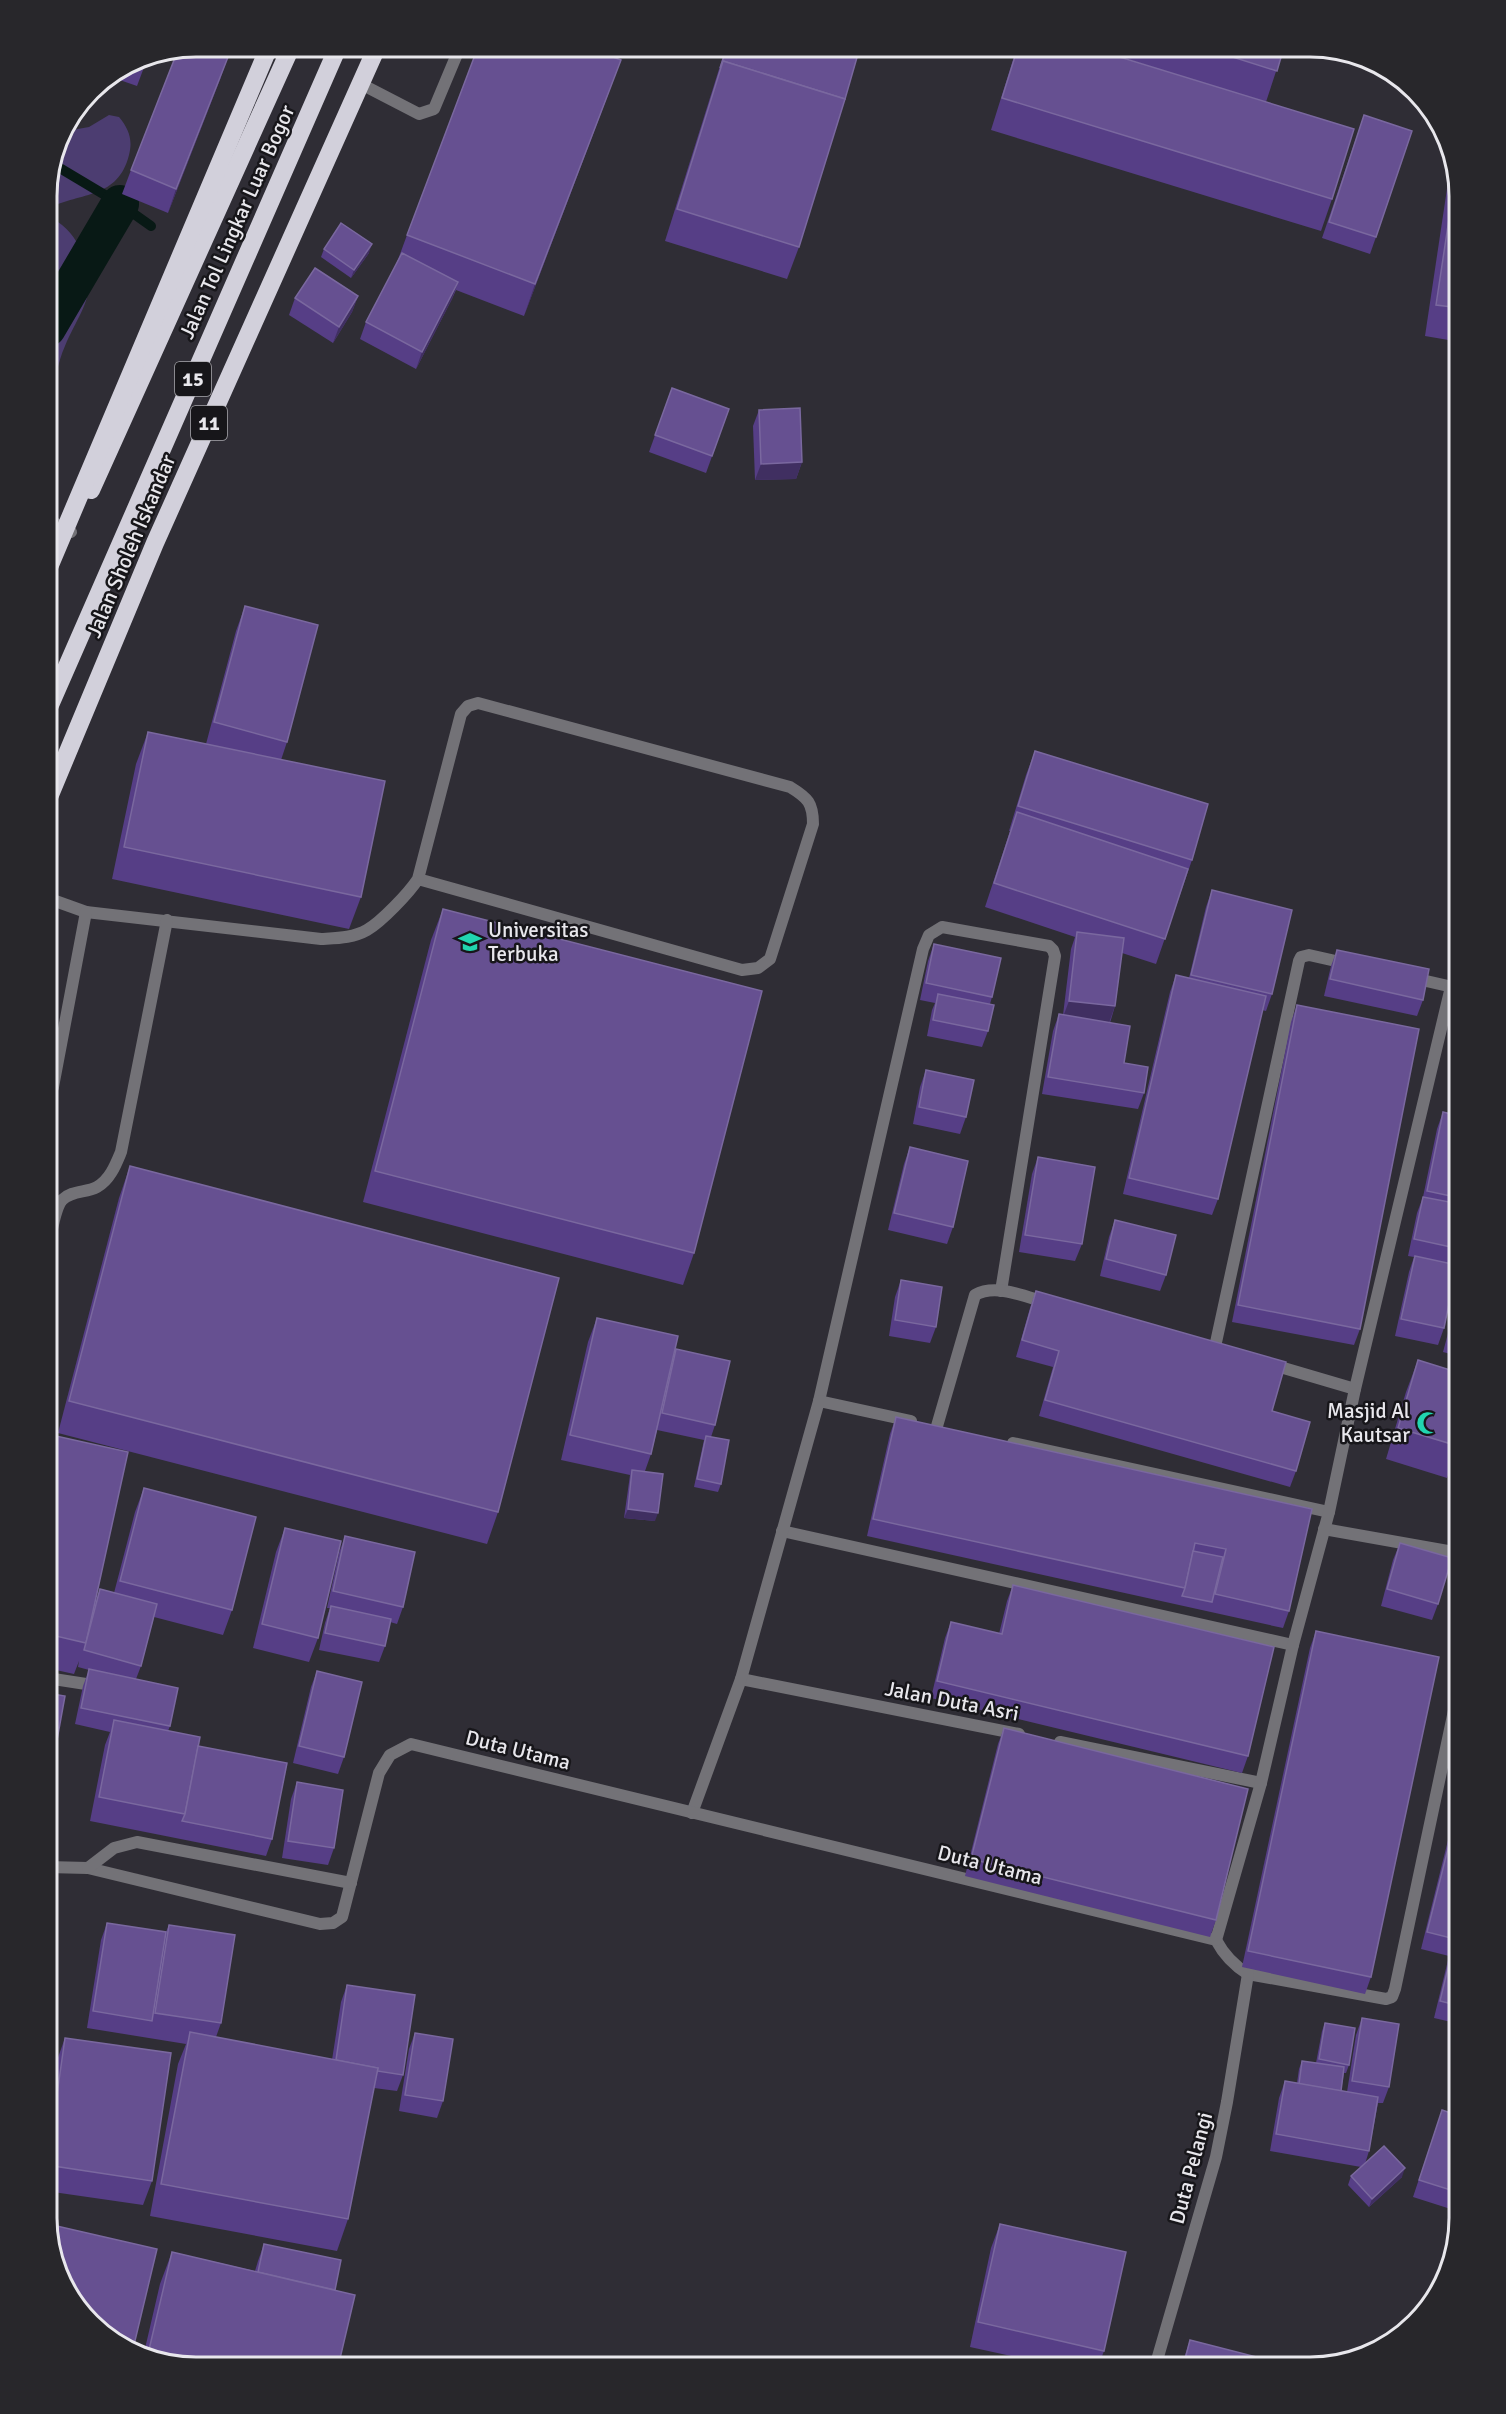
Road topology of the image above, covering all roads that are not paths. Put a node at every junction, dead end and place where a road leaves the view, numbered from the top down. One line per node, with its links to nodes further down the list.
1 (264, 57): 9 (highway, Jalan Tol Lingkar Luar Bogor, bridge)
2 (286, 57): 8 (highway)
3 (333, 57): 11 (highway, Jalan Tol Lingkar Luar Bogor / 15)
4 (372, 57): 6 (highway, Jalan Sholeh Iskandar / 11)
5 (456, 57): 6 (street)
6 (361, 84): 12 (highway, Jalan Sholeh Iskandar / 11)
7 (57, 524): 8 (street)
8 (72, 532): 10 (highway)
9 (57, 548)
10 (57, 563)
11 (57, 689)
12 (57, 778)
13 (418, 879): 13 (street); 16 (street)
14 (57, 902): 15 (street)
15 (86, 912): 16 (street); 21 (street)
16 (167, 920): 22 (street)
17 (1364, 968): 25 (street)
18 (1397, 975): 19 (street)
19 (1449, 987)
20 (1449, 1012): 27 (street)
21 (57, 1066)
22 (57, 1216)
23 (1001, 1291): 24 (street); 28 (street); 28 (street)
24 (1057, 1306)
25 (1215, 1347)
26 (1258, 1360): 27 (street)
27 (1355, 1389): 30 (street)
28 (819, 1401): 32 (street)
29 (1006, 1441): 30 (street)
30 (1329, 1512): 31 (street)
31 (1324, 1529): 33 (street); 34 (street)
32 (782, 1531): 34 (street); 35 (street)
33 (1449, 1551)
34 (1293, 1645): 39 (street)
35 (741, 1679): 39 (street, Jalan Duta Asri); 40 (street)
36 (57, 1680): 37 (street)
37 (115, 1689)
38 (1449, 1753): 45 (street)
39 (1261, 1783): 44 (street)
40 (692, 1813): 43 (street, Duta Utama); 44 (street, Duta Utama)
41 (57, 1867): 42 (street, Duta Utama)
42 (88, 1868): 43 (street); 43 (street, Duta Utama)
43 (351, 1883)
44 (1216, 1940): 45 (street)
45 (1248, 1974): 46 (street, Duta Pelangi)
46 (1158, 2357)

